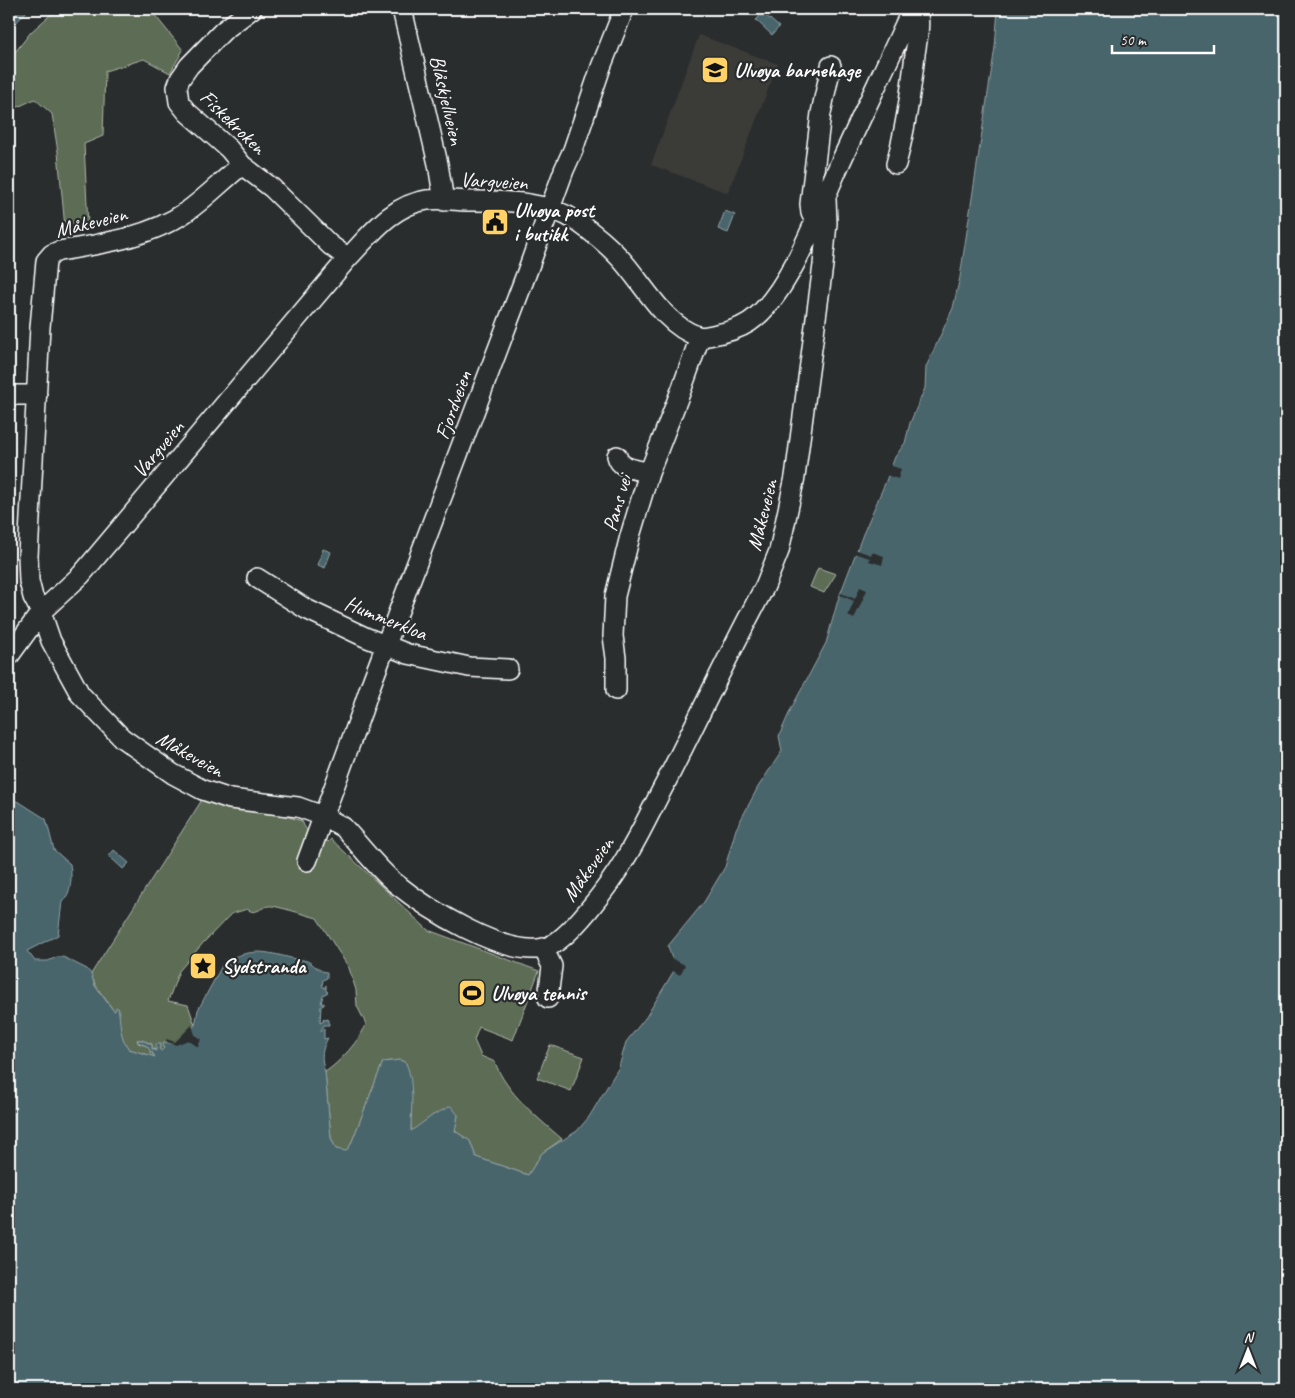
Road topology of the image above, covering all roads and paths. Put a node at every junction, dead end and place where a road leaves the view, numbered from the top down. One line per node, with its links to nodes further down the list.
1 (252, 9): 8 (street, Fiskekroken)
2 (402, 9): 10 (street, Blåskjellveien)
3 (624, 9): 11 (street, Fjordveien)
4 (912, 9): 9 (street)
5 (917, 9): 7 (street)
6 (832, 66): 12 (street)
7 (896, 164)
8 (242, 165): 13 (street, Fiskekroken); 16 (street, Måkeveien)
9 (826, 199): 12 (street); 27 (street, Måkeveien)
10 (444, 201): 11 (street, Vargveien); 13 (street, Vargveien)
11 (550, 208): 14 (street, Vargveien); 21 (street, Fjordveien)
12 (815, 220): 14 (street)
13 (348, 258): 20 (street, Vargveien)
14 (700, 337): 18 (street, Pans vei)
15 (9, 395): 16 (street)
16 (37, 396): 20 (street, Måkeveien)
17 (617, 456): 18 (street)
18 (649, 473): 24 (street, Pans vei)
19 (257, 578): 21 (street, Hummerkloa)
20 (41, 612): 22 (street); 25 (street, Måkeveien)
21 (387, 644): 23 (street, Hummerkloa); 25 (street, Fjordveien)
22 (9, 656)
23 (508, 669)
24 (616, 690)
25 (323, 816): 26 (street, Fjordveien); 27 (street, Måkeveien)
26 (307, 861)
27 (543, 948): 28 (street)
28 (549, 994)

